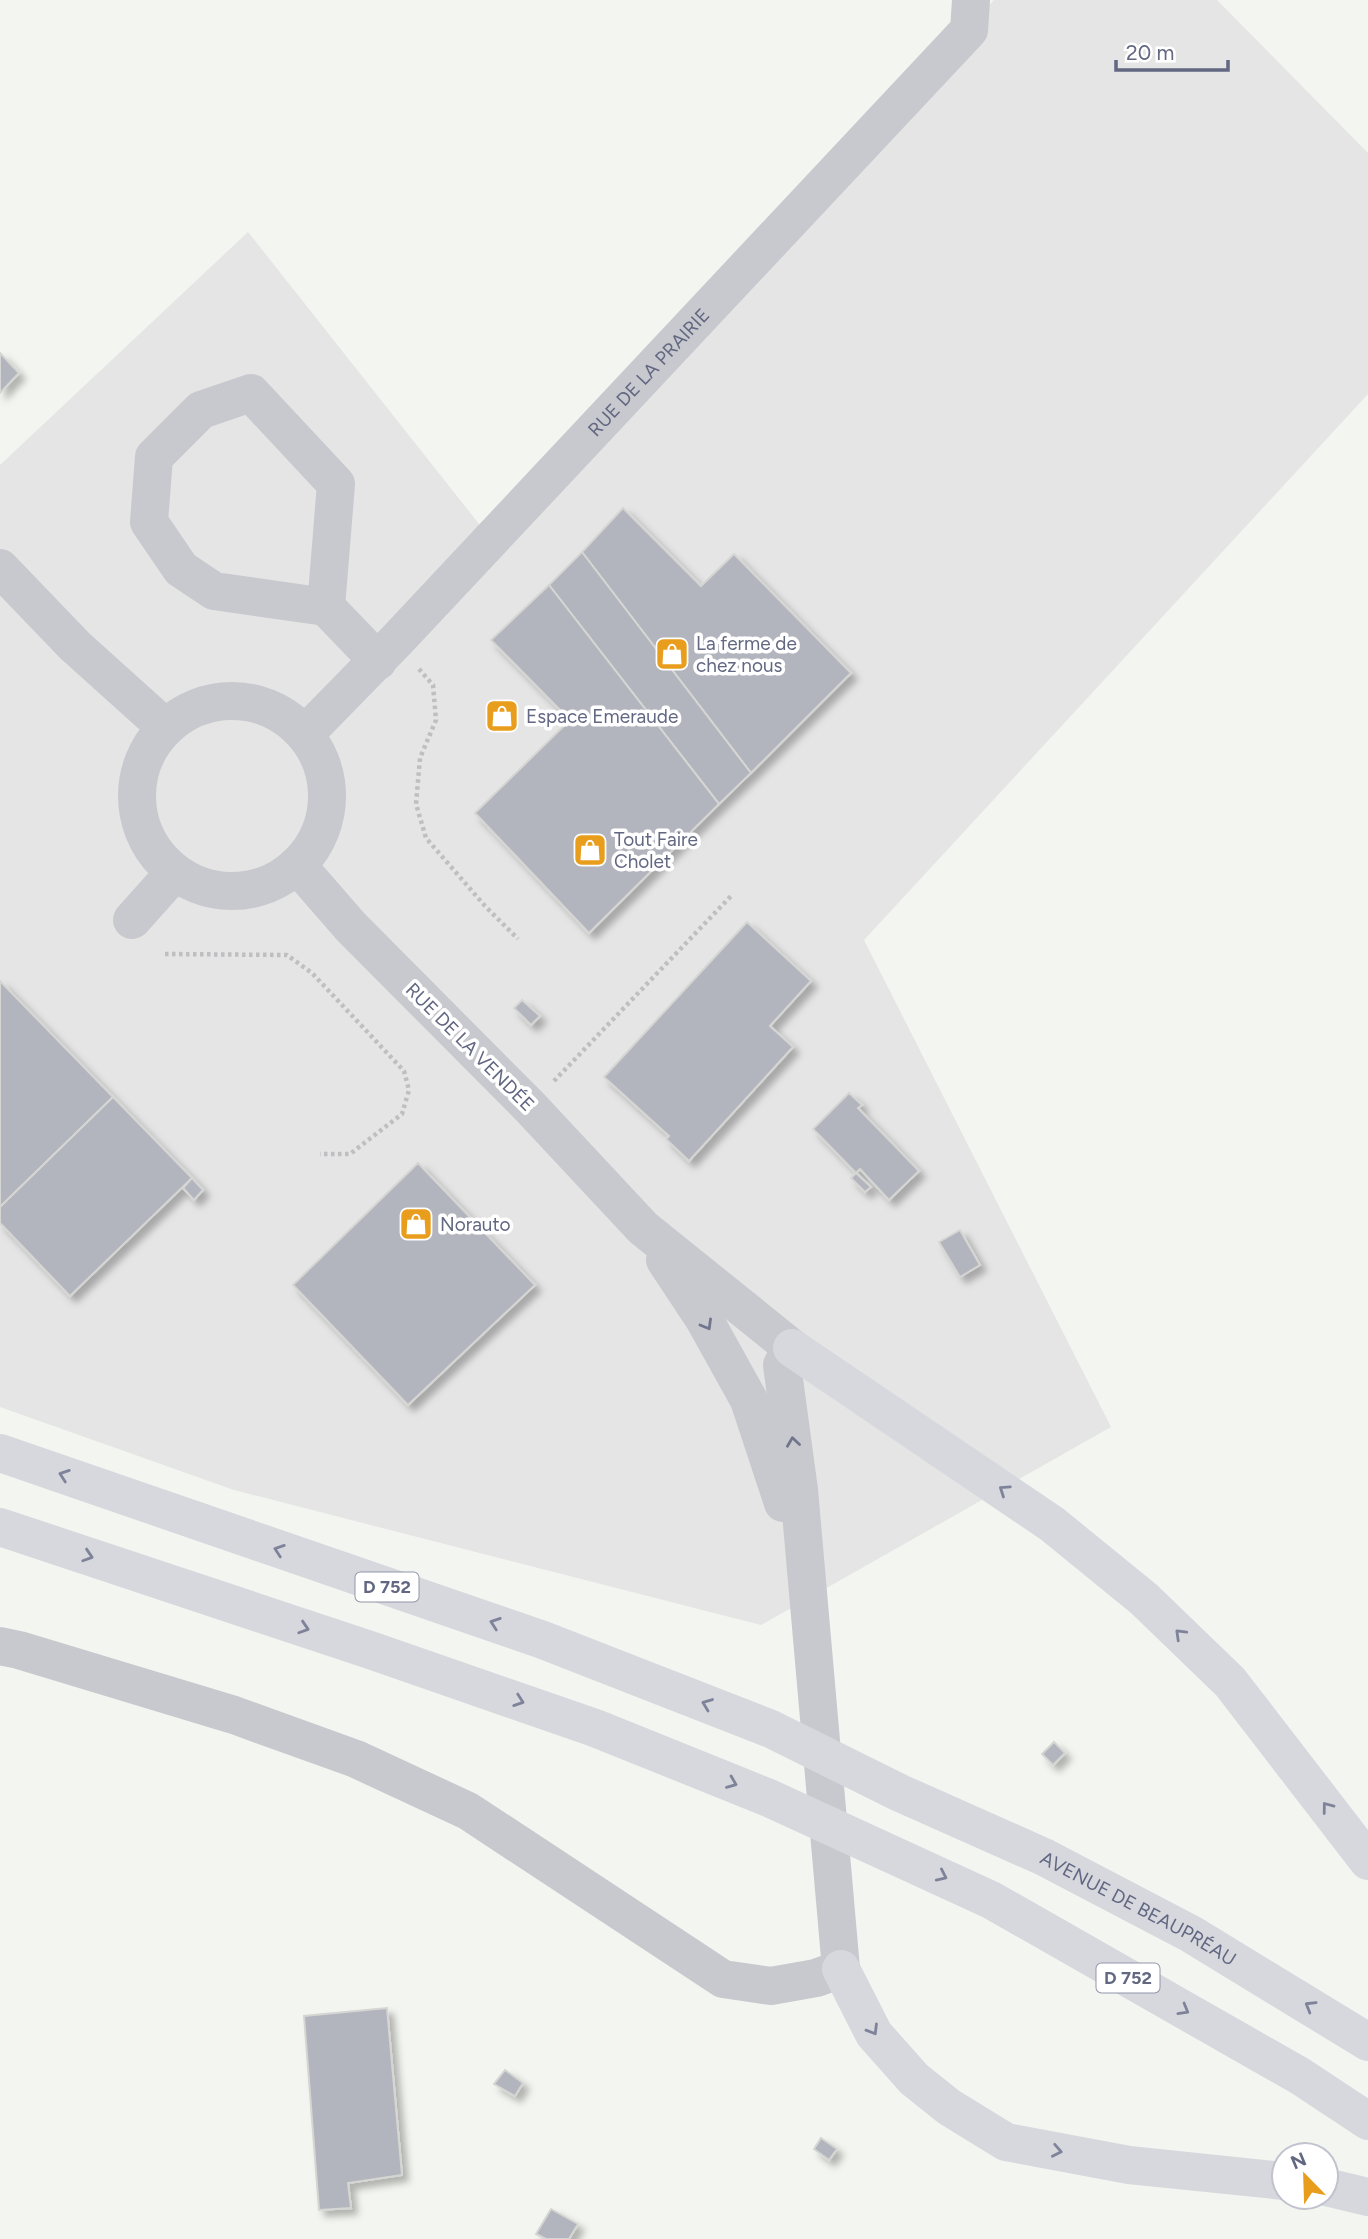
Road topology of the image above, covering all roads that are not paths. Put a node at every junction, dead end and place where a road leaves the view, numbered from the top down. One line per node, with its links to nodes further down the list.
1 (971, 0): 4 (street, RUE DE LA PRAIRIE)
2 (0, 568): 5 (street)
3 (326, 607): 3 (street); 4 (street)
4 (387, 651): 6 (street, RUE DE LA PRAIRIE)
5 (165, 727): 6 (street); 8 (street)
6 (305, 734): 7 (street)
7 (297, 865): 8 (street); 10 (street, RUE DE LA VENDÉE)
8 (174, 873): 9 (street)
9 (132, 920)
10 (643, 1228): 11 (street, RUE DE LA VENDÉE); 14 (street, RUE DE LA VENDÉE, one-way to 14)
11 (792, 1348): 14 (street, one-way to 11); 16 (highway, one-way to 11)
12 (0, 1453): 18 (highway, AVENUE DE BEAUPRÉAU / D 752, one-way to 12)
13 (0, 1527): 19 (highway, D 752, one-way to 19)
14 (806, 1583): 17 (street)
15 (0, 1646): 17 (street)
16 (1368, 1861)
17 (841, 1969): 20 (highway, one-way to 20)
18 (1368, 2042)
19 (1368, 2121)
20 (1270, 2180)
21 (1340, 2190): 22 (highway)
22 (1368, 2197)

